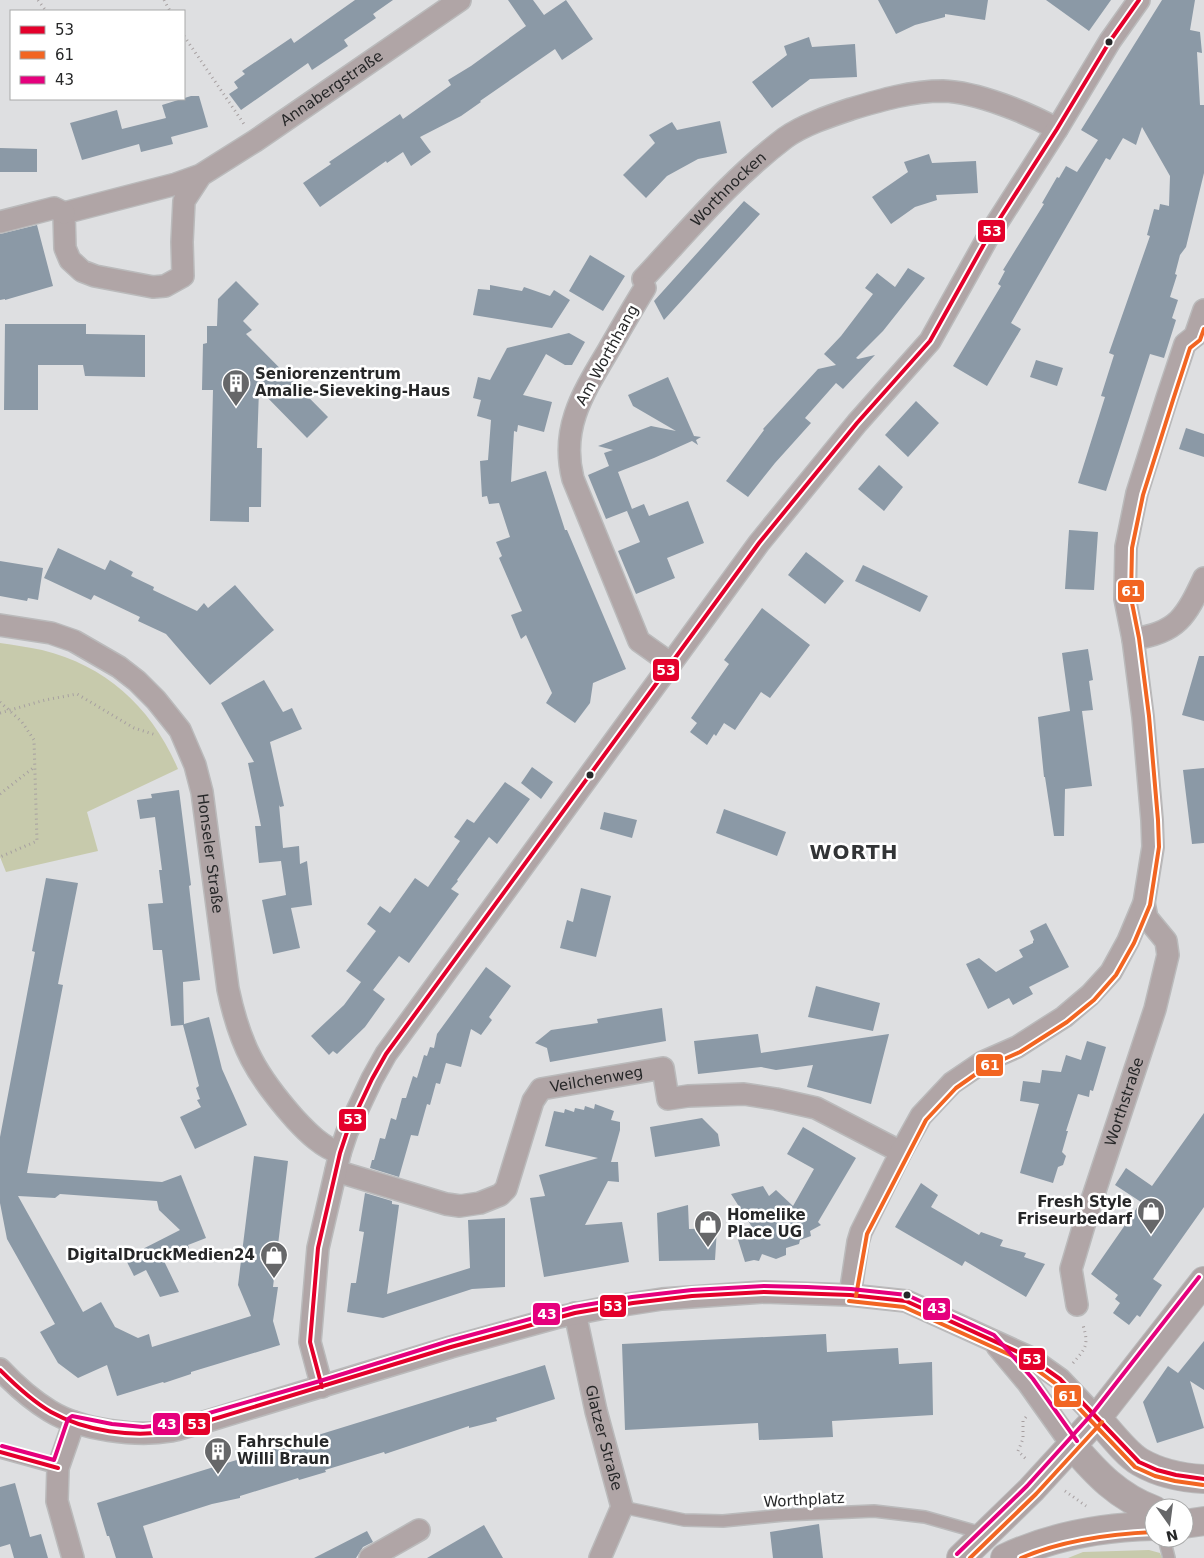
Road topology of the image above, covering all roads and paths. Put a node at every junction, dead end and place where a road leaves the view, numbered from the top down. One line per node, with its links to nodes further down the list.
1 (460, 0): 5 (street, Annabergstraße)
2 (1139, 0): 4 (street)
3 (185, 37): 5 (path)
4 (1058, 129): 9 (street, Worthnocken); 14 (street)
5 (256, 141): 6 (street, Annabergstraße)
6 (201, 175): 7 (street, Annabergstraße); 7 (street, Annabergstraße)
7 (64, 213): 8 (street, Annabergstraße)
8 (0, 222)
9 (644, 283): 14 (street, Am Worthhang)
10 (1204, 310): 13 (street)
11 (1204, 578): 13 (street)
12 (0, 625): 18 (street, Honseler Straße)
13 (1133, 639): 22 (street)
14 (670, 663): 24 (street)
15 (0, 702): 16 (path)
16 (9, 710): 17 (path); 18 (path); 19 (path)
17 (0, 713)
18 (180, 730): 24 (street, Honseler Straße)
19 (34, 768): 20 (path); 21 (path)
20 (0, 794)
21 (0, 856)
22 (1144, 903): 23 (street); 27 (street, Worthstraße)
23 (901, 1152): 24 (street, Veilchenweg); 26 (street)
24 (338, 1162): 32 (street)
25 (1204, 1281): 34 (main road)
26 (850, 1295): 28 (street); 29 (street)
27 (1077, 1305): 31 (path)
28 (575, 1314): 32 (street); 42 (street, Glatzer Straße)
29 (991, 1340): 31 (street); 33 (street)
30 (0, 1370): 35 (street)
31 (1060, 1379): 34 (street)
32 (322, 1387): 35 (street)
33 (1040, 1400): 36 (street); 37 (path)
34 (1097, 1418): 36 (main road); 40 (main road)
35 (74, 1422): 39 (street)
36 (1072, 1445): 41 (main road); 45 (main road)
37 (1018, 1451)
38 (0, 1452): 39 (lane)
39 (58, 1468): 46 (street)
40 (1204, 1479)
41 (1144, 1506)
42 (622, 1507): 45 (lane, Worthplatz); 48 (street, Glatzer Straße)
43 (1144, 1526): 50 (main road)
44 (419, 1530): 47 (street)
45 (986, 1534): 49 (main road)
46 (73, 1558)
47 (370, 1558)
48 (600, 1558)
49 (961, 1558)
50 (1005, 1558)

